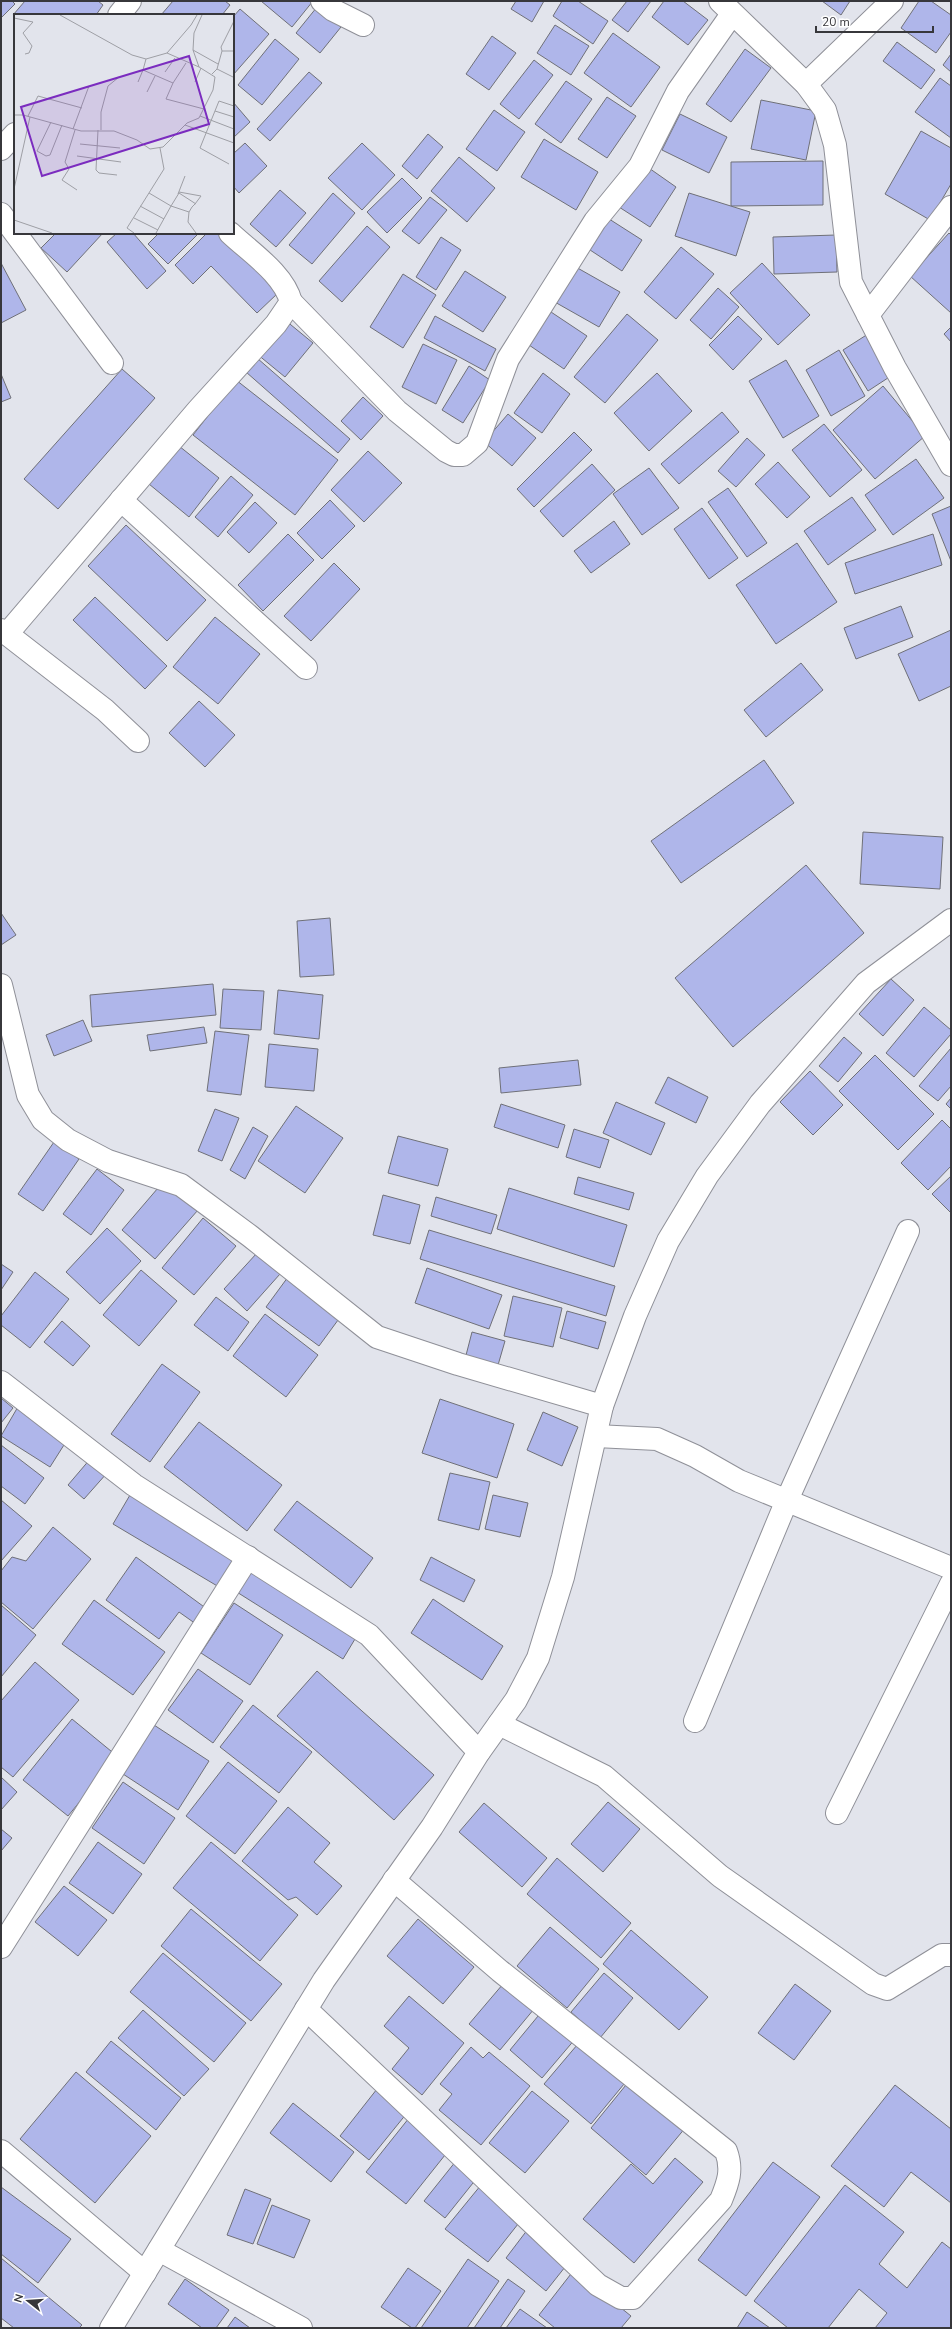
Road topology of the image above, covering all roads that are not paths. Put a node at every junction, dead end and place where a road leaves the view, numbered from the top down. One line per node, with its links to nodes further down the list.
1 (130, 1): 5 (street)
2 (322, 1): 6 (street)
3 (892, 1): 7 (street)
4 (726, 7): 7 (street); 15 (street)
5 (120, 14)
6 (363, 25)
7 (806, 84): 16 (street)
8 (14, 135): 9 (street)
9 (1, 150)
10 (951, 207): 16 (street)
11 (1, 214): 12 (street)
12 (14, 231)
13 (16, 234): 17 (street)
14 (231, 234): 15 (street)
15 (291, 302): 19 (street)
16 (868, 315): 18 (street)
17 (112, 363)
18 (951, 465)
19 (121, 500): 20 (street); 21 (street)
20 (4, 632): 22 (street)
21 (306, 668)
22 (138, 741)
23 (951, 920): 27 (street)
24 (1, 985): 27 (street)
25 (908, 1232): 29 (street)
26 (1, 1382): 30 (street)
27 (602, 1406): 28 (street)
28 (596, 1436): 29 (street); 34 (street)
29 (787, 1500): 31 (street); 33 (street)
30 (248, 1558): 35 (street); 38 (street)
31 (951, 1568)
32 (951, 1584): 36 (street)
33 (695, 1721)
34 (499, 1724): 35 (street); 39 (street)
35 (479, 1752): 37 (street)
36 (836, 1812)
37 (394, 1880): 40 (street); 40 (street)
38 (1, 1946)
39 (951, 1955)
40 (306, 2009): 42 (street)
41 (1, 2151): 43 (street)
42 (159, 2250): 43 (street); 45 (street)
43 (145, 2273): 44 (street)
44 (111, 2328)
45 (301, 2328)

